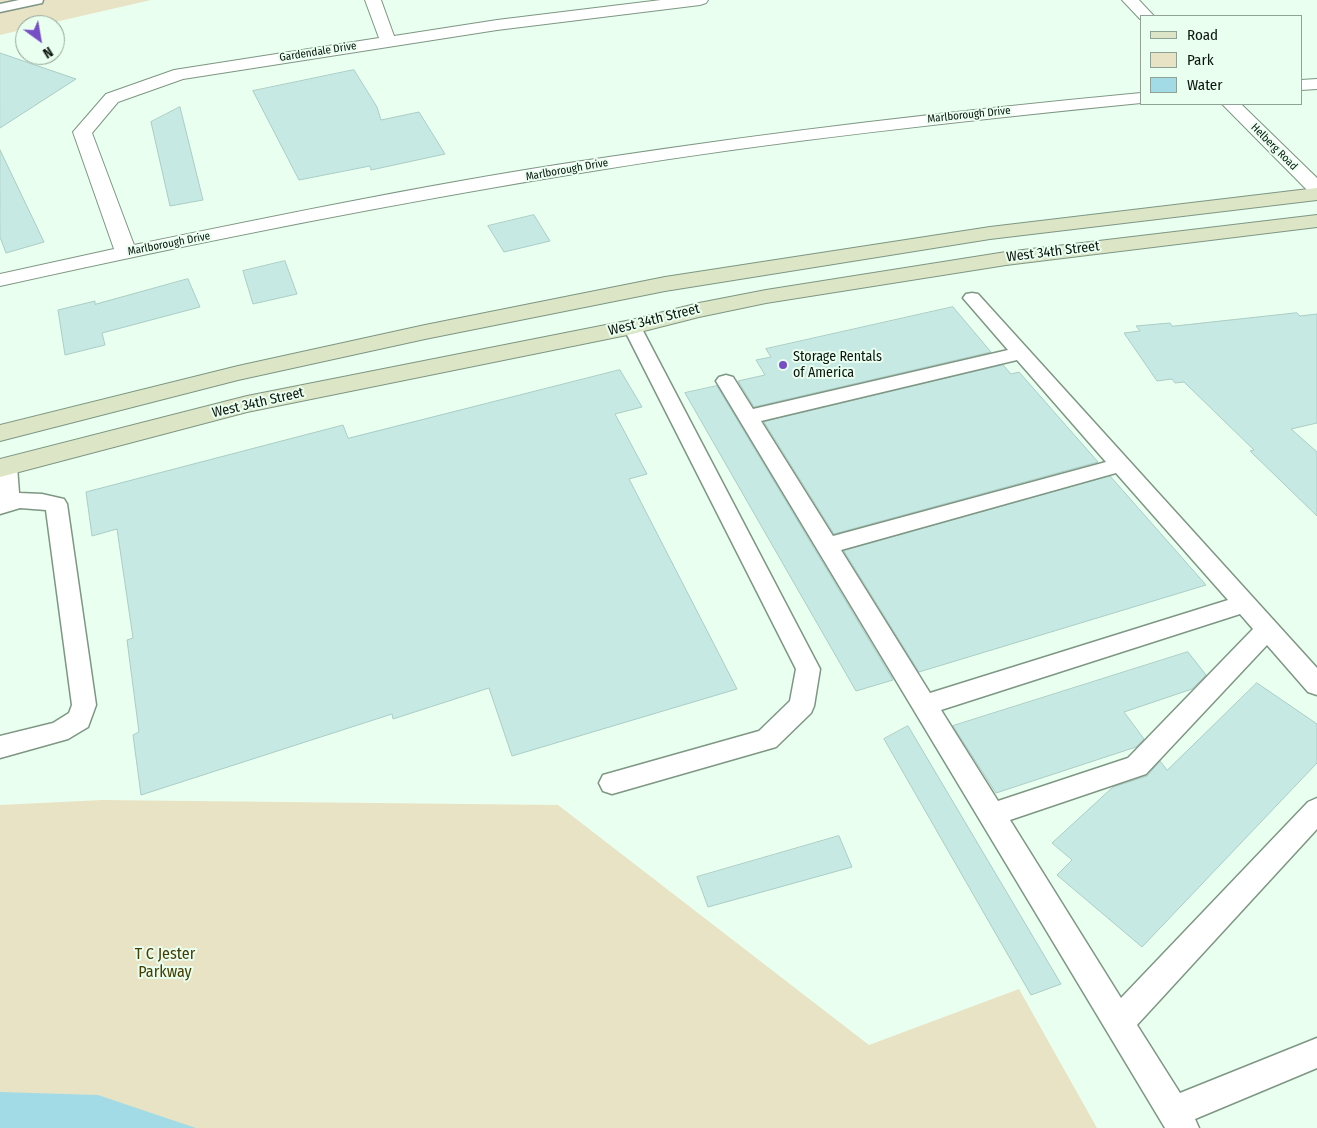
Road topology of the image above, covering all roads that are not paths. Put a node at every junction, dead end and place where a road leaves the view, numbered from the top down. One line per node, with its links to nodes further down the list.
1 (37, 0): 6 (lane)
2 (373, 0): 8 (street)
3 (697, 0): 4 (street, Gardendale Drive); 8 (street, Gardendale Drive)
4 (700, 0)
5 (1130, 0): 7 (street)
6 (0, 8)
7 (1145, 15)
8 (388, 41): 17 (street, Gardendale Drive)
9 (1317, 84): 10 (street)
10 (1302, 85)
11 (1140, 98): 17 (street, Marlborough Drive)
12 (1232, 105): 13 (street, Helberg Road)
13 (1317, 189)
14 (1317, 194): 16 (main road, West 34th Street)
15 (1317, 221): 18 (main road, West 34th Street)
16 (990, 233): 18 (main road); 20 (main road, West 34th Street)
17 (126, 252): 19 (street, Marlborough Drive)
18 (1007, 258): 22 (main road, West 34th Street)
19 (0, 280)
20 (665, 284): 22 (main road); 25 (main road, West 34th Street)
21 (972, 298): 24 (lane)
22 (690, 310): 23 (main road, West 34th Street)
23 (632, 326): 27 (main road, West 34th Street); 39 (lane)
24 (1021, 353): 28 (lane); 30 (lane)
25 (238, 374): 27 (main road); 29 (main road, West 34th Street)
26 (726, 381): 28 (lane)
27 (247, 404): 31 (main road, West 34th Street)
28 (749, 417): 33 (lane)
29 (0, 433)
30 (1121, 465): 33 (lane); 34 (lane)
31 (3, 467): 32 (lane)
32 (4, 504): 38 (lane)
33 (827, 546): 37 (lane)
34 (1246, 604): 35 (lane); 37 (lane)
35 (1267, 629): 36 (lane); 41 (lane)
36 (1317, 685)
37 (924, 705): 41 (lane)
38 (0, 747)
39 (612, 783)
40 (1317, 810): 42 (lane)
41 (991, 815): 42 (lane)
42 (1118, 1023): 44 (lane)
43 (1317, 1053): 44 (lane)
44 (1178, 1120)

